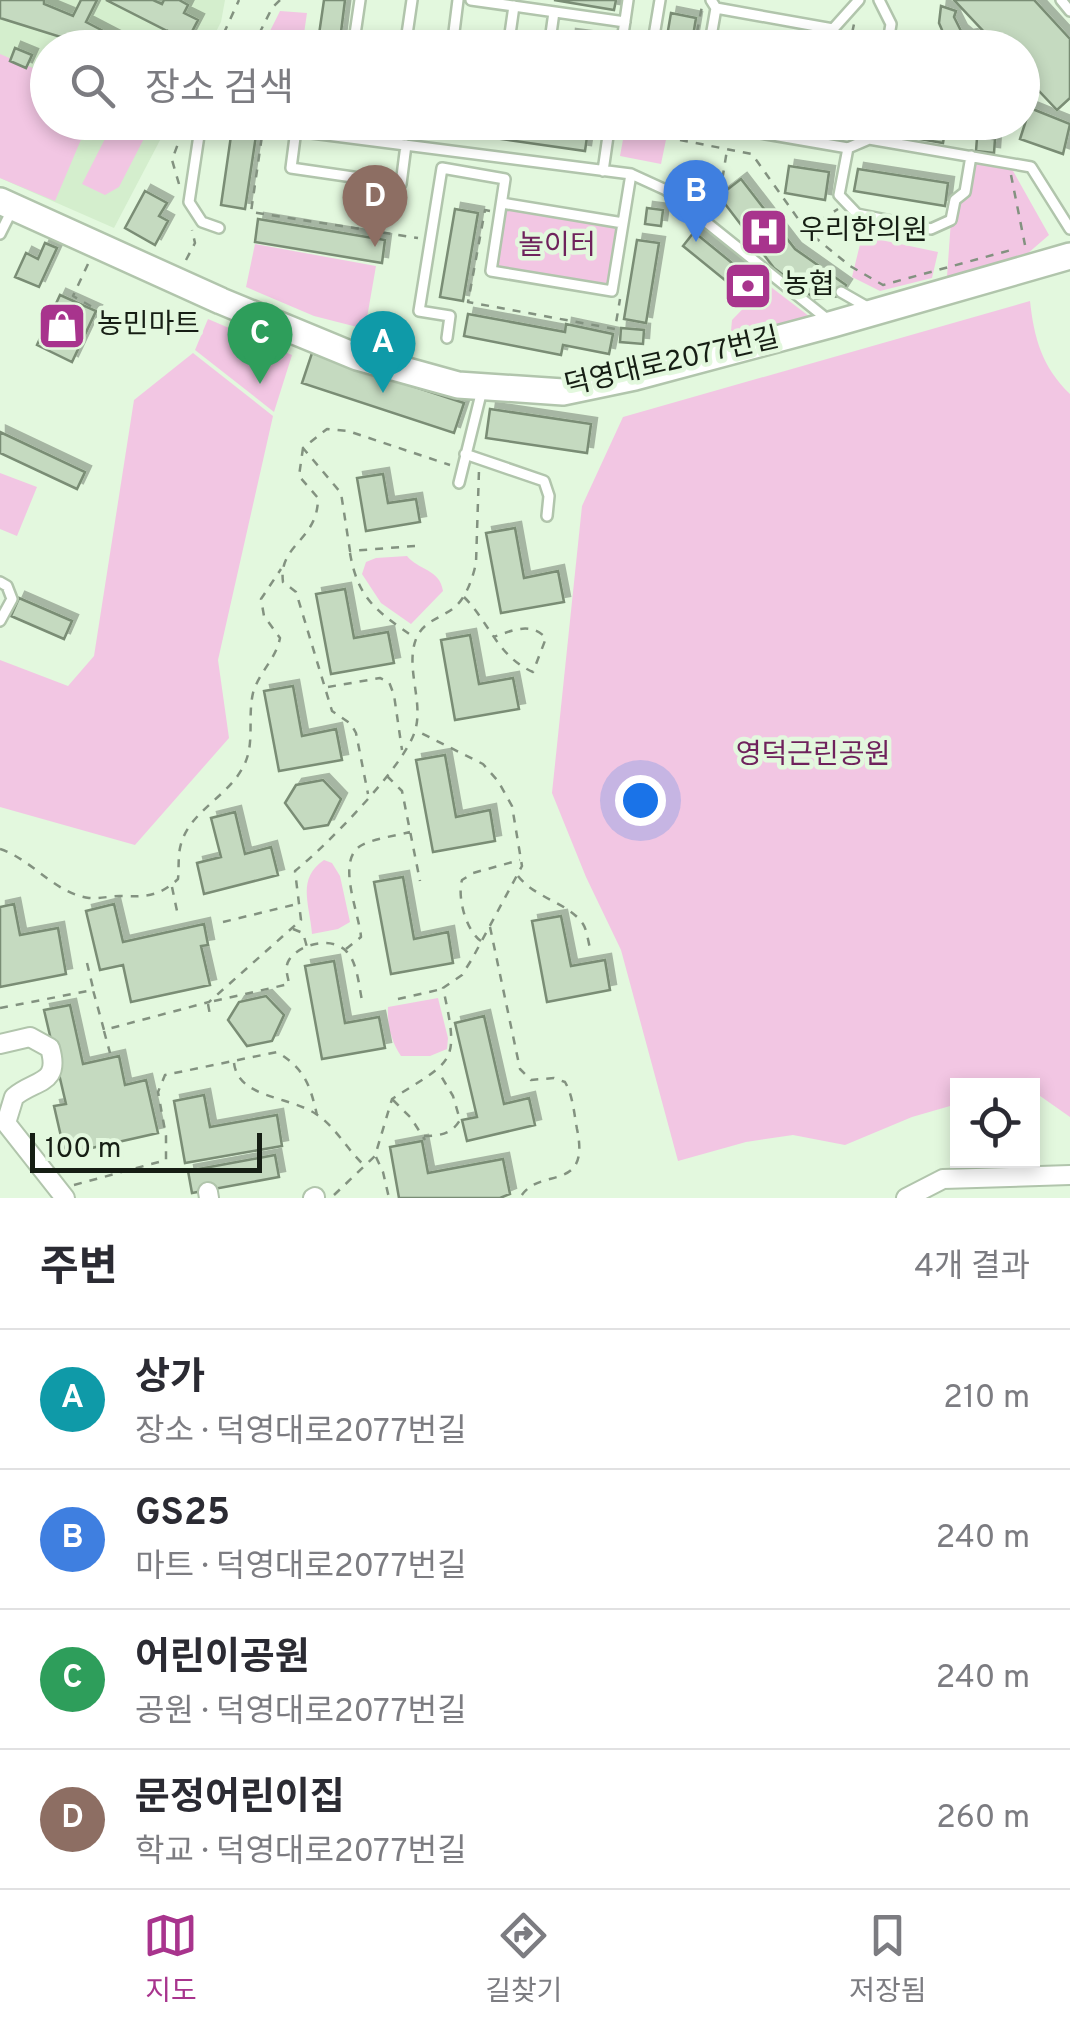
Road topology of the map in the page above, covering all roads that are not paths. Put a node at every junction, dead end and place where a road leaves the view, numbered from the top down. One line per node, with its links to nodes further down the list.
1 (360, 0): 16 (lane)
2 (412, 0): 17 (lane)
3 (458, 0): 18 (lane)
4 (471, 0): 11 (lane)
5 (628, 0): 14 (lane)
6 (660, 0): 22 (lane)
7 (858, 0): 15 (lane)
8 (879, 0): 24 (lane)
9 (1061, 0): 12 (lane)
10 (714, 4): 15 (lane); 23 (lane)
11 (514, 6): 13 (lane); 19 (lane)
12 (1070, 11)
13 (554, 12): 14 (lane); 20 (lane)
14 (625, 22): 21 (lane)
15 (833, 29)
16 (356, 30)
17 (408, 30)
18 (454, 30)
19 (511, 30)
20 (551, 30)
21 (624, 30)
22 (655, 30)
23 (711, 30)
24 (891, 30)
25 (198, 140): 39 (lane)
26 (294, 140): 31 (lane)
27 (371, 140): 31 (lane)
28 (607, 140): 34 (lane)
29 (791, 140): 32 (lane)
30 (869, 140): 32 (lane); 33 (lane)
31 (406, 146): 34 (lane)
32 (848, 148): 33 (lane)
33 (971, 156): 40 (lane)
34 (603, 171): 35 (lane)
35 (631, 174): 38 (lane); 45 (lane)
36 (502, 203): 38 (lane); 38 (lane); 46 (lane)
37 (4, 209): 41 (lane); 47 (street, 덕영대로2077번길)
38 (623, 223)
39 (218, 228)
40 (1070, 229)
41 (0, 234)
42 (1070, 256): 44 (street, 덕영대로2077번길)
43 (842, 292): 44 (lane)
44 (876, 311): 45 (street, 덕영대로2077번길)
45 (833, 324): 47 (street, 덕영대로2077번길)
46 (447, 338)
47 (483, 387): 48 (lane)
48 (465, 454): 49 (lane); 50 (lane)
49 (459, 483)
50 (547, 516)
51 (0, 582): 52 (lane)
52 (0, 621)
53 (0, 1044): 55 (street)
54 (1070, 1176): 56 (street)
55 (61, 1194)
56 (906, 1198)

